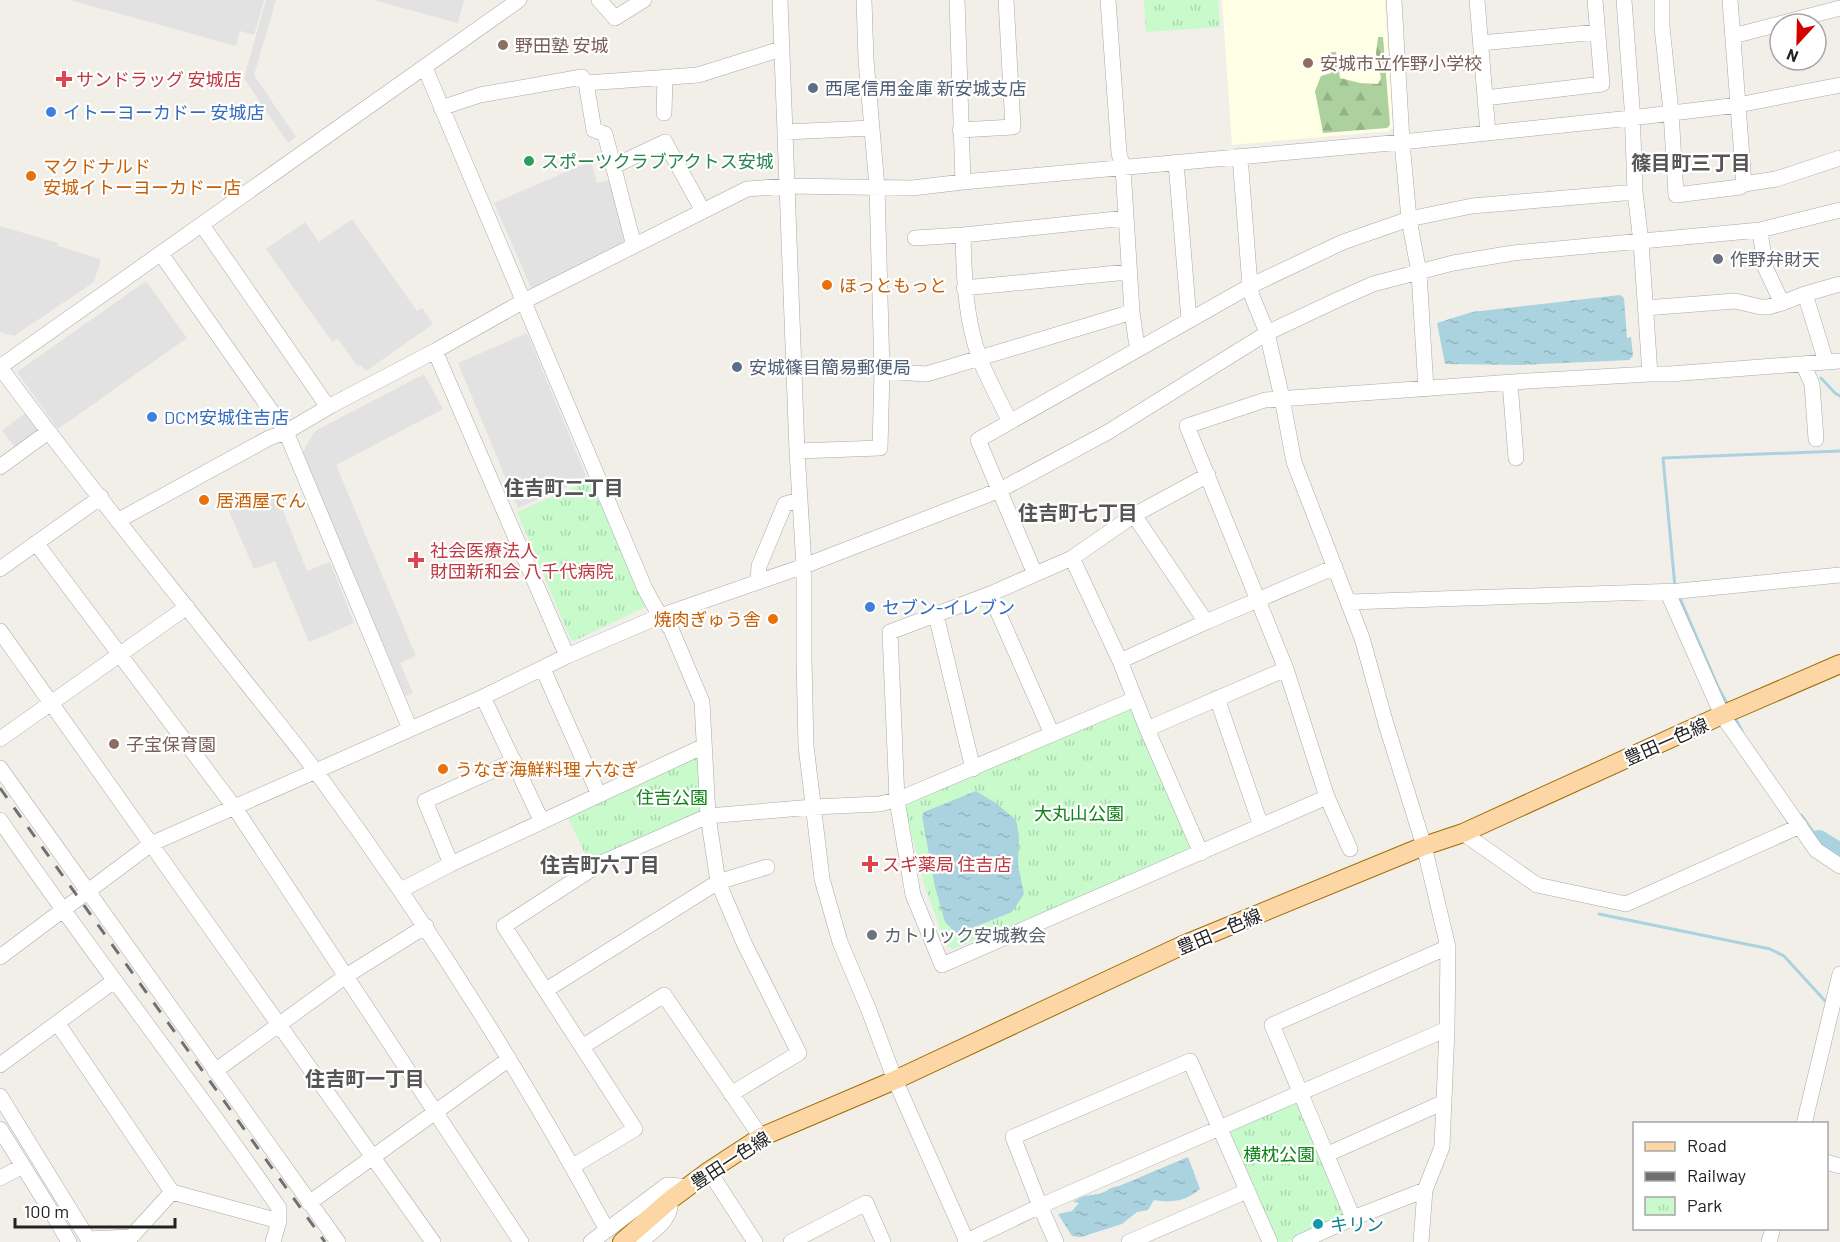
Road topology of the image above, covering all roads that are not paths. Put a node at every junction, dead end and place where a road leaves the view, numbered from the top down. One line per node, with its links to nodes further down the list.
1 (519, 0): 20 (street)
2 (599, 0): 3 (street)
3 (644, 0)
4 (780, 0): 19 (street)
5 (864, 0): 30 (street)
6 (957, 0): 31 (street)
7 (1006, 0): 31 (street)
8 (1108, 0): 39 (street)
9 (1394, 0): 34 (street)
10 (1477, 0): 18 (street)
11 (1595, 0): 16 (street)
12 (1624, 0): 29 (street)
13 (1662, 0): 27 (street)
14 (1730, 0): 17 (street)
15 (1837, 10): 17 (street)
16 (1598, 32): 18 (street); 24 (street)
17 (1733, 36): 25 (street)
18 (1481, 43): 24 (street)
19 (782, 49): 21 (street); 32 (street)
20 (425, 68): 26 (street); 49 (street)
21 (665, 77): 22 (street); 28 (street)
22 (586, 83): 26 (street); 38 (street)
23 (1840, 85): 25 (street)
24 (1485, 98): 33 (street)
25 (1738, 105): 27 (street); 41 (street)
26 (441, 108): 62 (street)
27 (1671, 112): 29 (street); 41 (street)
28 (664, 113)
29 (1631, 118): 33 (street); 44 (street)
30 (872, 128): 32 (street); 43 (street)
31 (960, 130): 40 (street)
32 (785, 132): 42 (street)
33 (1488, 133): 34 (street)
34 (1402, 142): 35 (street); 48 (street)
35 (1240, 156): 37 (street); 59 (street)
36 (1840, 158): 41 (street)
37 (1176, 162): 39 (street); 66 (street)
38 (614, 166): 46 (street); 54 (street)
39 (1123, 168): 40 (street); 47 (street)
40 (963, 182): 43 (street)
41 (1744, 184)
42 (787, 186): 43 (street); 46 (street); 84 (street)
43 (877, 187): 74 (street)
44 (1635, 192): 48 (street); 53 (street)
45 (1840, 210): 50 (street)
46 (704, 211): 54 (street)
47 (1126, 218): 51 (street); 56 (street)
48 (1409, 219): 57 (street); 59 (street)
49 (202, 225): 55 (street); 79 (street)
50 (1760, 230): 53 (street); 63 (street)
51 (963, 235): 52 (street); 60 (street)
52 (915, 238)
53 (1641, 242): 57 (street); 64 (street)
54 (634, 246): 62 (street)
55 (161, 254): 73 (street); 82 (street)
56 (1128, 272): 60 (street); 65 (street)
57 (1419, 273): 67 (street); 77 (street)
58 (1840, 284): 61 (street)
59 (1250, 286): 66 (street); 67 (street)
60 (964, 288): 70 (street)
61 (1804, 294): 63 (street); 71 (street)
62 (522, 302): 69 (street); 107 (street)
63 (1782, 303): 64 (street)
64 (1646, 308): 75 (street)
65 (1132, 312): 68 (street); 70 (street)
66 (1189, 320): 68 (street)
67 (1267, 333): 78 (street); 88 (street)
68 (1139, 348): 80 (street)
69 (435, 351): 79 (street); 111 (street)
70 (980, 358): 74 (street); 80 (street)
71 (1833, 362): 72 (street)
72 (1803, 364): 75 (street); 83 (street)
73 (0, 367): 81 (street)
74 (882, 371): 84 (street)
75 (1650, 374): 76 (street)
76 (1510, 383): 77 (street); 85 (street)
77 (1426, 388): 78 (street)
78 (1282, 398): 87 (street); 96 (street)
79 (328, 407): 82 (street)
80 (1010, 422): 88 (street)
81 (48, 432): 86 (street); 89 (street)
82 (286, 432): 92 (street); 121 (street)
83 (1816, 439)
84 (797, 451): 90 (street)
85 (1516, 458)
86 (0, 467)
87 (1208, 475): 91 (street); 103 (street)
88 (1000, 490): 95 (street); 98 (street)
89 (100, 497): 92 (street); 93 (street)
90 (800, 500): 95 (street); 100 (street)
91 (1134, 515): 94 (street); 108 (street)
92 (119, 520): 105 (street)
93 (36, 543): 97 (street); 110 (street)
94 (1072, 558): 98 (street); 112 (street)
95 (804, 566): 100 (street); 133 (street)
96 (1335, 567): 103 (street); 104 (street)
97 (0, 569)
98 (1035, 574): 102 (street)
99 (1840, 575): 101 (street)
100 (758, 581): 107 (street)
101 (1672, 591): 104 (street); 120 (street)
102 (990, 594): 106 (street); 123 (street)
103 (1259, 600): 108 (street); 115 (street)
104 (1348, 603): 142 (street)
105 (187, 607): 110 (street); 129 (street)
106 (936, 615): 128 (street); 132 (street)
107 (660, 616): 111 (street); 125 (street)
108 (1206, 622): 112 (street)
109 (0, 631): 119 (street)
110 (120, 654): 119 (street); 134 (street)
111 (567, 656): 114 (street)
112 (1120, 661): 117 (street)
113 (1840, 664): 120 (main road, 豊田一色線)
114 (543, 669): 116 (street); 130 (street)
115 (1286, 669): 118 (street); 131 (street)
116 (483, 697): 121 (street); 126 (street)
117 (1135, 699): 122 (street); 123 (street)
118 (1217, 699): 122 (street); 137 (street)
119 (51, 703): 124 (street); 141 (street)
120 (1728, 713): 138 (street); 140 (main road, 豊田一色線)
121 (410, 729): 129 (street)
122 (1147, 729): 144 (street)
123 (1052, 734): 128 (street)
124 (0, 739)
125 (704, 746): 130 (street); 135 (street)
126 (514, 761): 136 (street); 145 (street)
127 (0, 768): 150 (street)
128 (973, 769): 132 (street)
129 (316, 771): 134 (street); 149 (street)
130 (599, 795): 136 (street)
131 (1327, 797): 137 (street); 143 (street)
132 (897, 800): 133 (street); 144 (street)
133 (813, 807): 135 (street); 166 (street)
134 (235, 808): 141 (street); 156 (street)
135 (708, 816): 148 (street); 158 (street)
136 (542, 822): 145 (street)
137 (1261, 826): 144 (street)
138 (1800, 826): 140 (street); 146 (street)
139 (2, 828): 151 (street)
140 (1463, 833): 142 (main road, 豊田一色線)
141 (151, 844): 150 (street); 159 (street)
142 (1424, 846): 153 (street); 166 (main road, 豊田一色線)
143 (1350, 849)
144 (1201, 853)
145 (451, 864): 149 (street)
146 (1840, 866)
147 (767, 867): 148 (street)
148 (718, 882): 158 (street); 168 (street)
149 (401, 890): 152 (street)
150 (88, 891): 151 (street); 165 (street)
151 (63, 909): 154 (street); 157 (street)
152 (426, 926): 156 (street); 163 (street)
153 (1448, 947): 161 (street); 167 (street)
154 (0, 957)
155 (1840, 975): 172 (street)
156 (346, 976): 159 (street); 171 (street)
157 (114, 981): 160 (street); 190 (street)
158 (546, 990): 162 (street)
159 (279, 1023): 165 (street); 177 (street)
160 (58, 1024): 164 (street); 185 (street)
161 (1448, 1029): 167 (street); 170 (street)
162 (582, 1047): 168 (street); 179 (street)
163 (509, 1059): 171 (street); 179 (street)
164 (0, 1065)
165 (215, 1071): 187 (street)
166 (895, 1080): 175 (main road, 豊田一色線); 205 (street)
167 (1300, 1093): 173 (street); 176 (street)
168 (731, 1094): 175 (street)
169 (0, 1096): 192 (street)
170 (1444, 1102): 176 (street); 183 (street)
171 (435, 1112): 177 (street); 198 (street)
172 (1804, 1122)
173 (1220, 1128): 184 (street); 188 (street); 188 (street)
174 (0, 1129): 178 (street)
175 (761, 1137): 180 (main road, 豊田一色線)
176 (1328, 1155): 189 (street)
177 (372, 1156): 187 (street); 197 (street)
178 (23, 1166): 181 (street); 193 (street)
179 (573, 1166): 191 (street)
180 (709, 1171): 182 (main road, 豊田一色線); 202 (street)
181 (0, 1178)
182 (686, 1189): 186 (main road, 豊田一色線); 191 (street)
183 (1425, 1190): 189 (street); 210 (street)
184 (1247, 1191): 207 (street); 208 (street)
185 (172, 1192): 190 (street); 192 (street)
186 (670, 1200): 200 (main road, 豊田一色線); 201 (street)
187 (309, 1203): 196 (street)
188 (1040, 1206): 205 (street); 206 (street)
189 (1353, 1218): 209 (street)
190 (279, 1221): 195 (street)
191 (607, 1230): 199 (street)
192 (131, 1237): 194 (street)
193 (69, 1242)
194 (148, 1242)
195 (273, 1242)
196 (338, 1242)
197 (433, 1242)
198 (521, 1242)
199 (591, 1242)
200 (622, 1242)
201 (640, 1242)
202 (755, 1242)
203 (791, 1242): 204 (street)
204 (883, 1242)
205 (966, 1242)
206 (1056, 1242)
207 (1129, 1242)
208 (1270, 1242)
209 (1300, 1242)
210 (1421, 1242)

